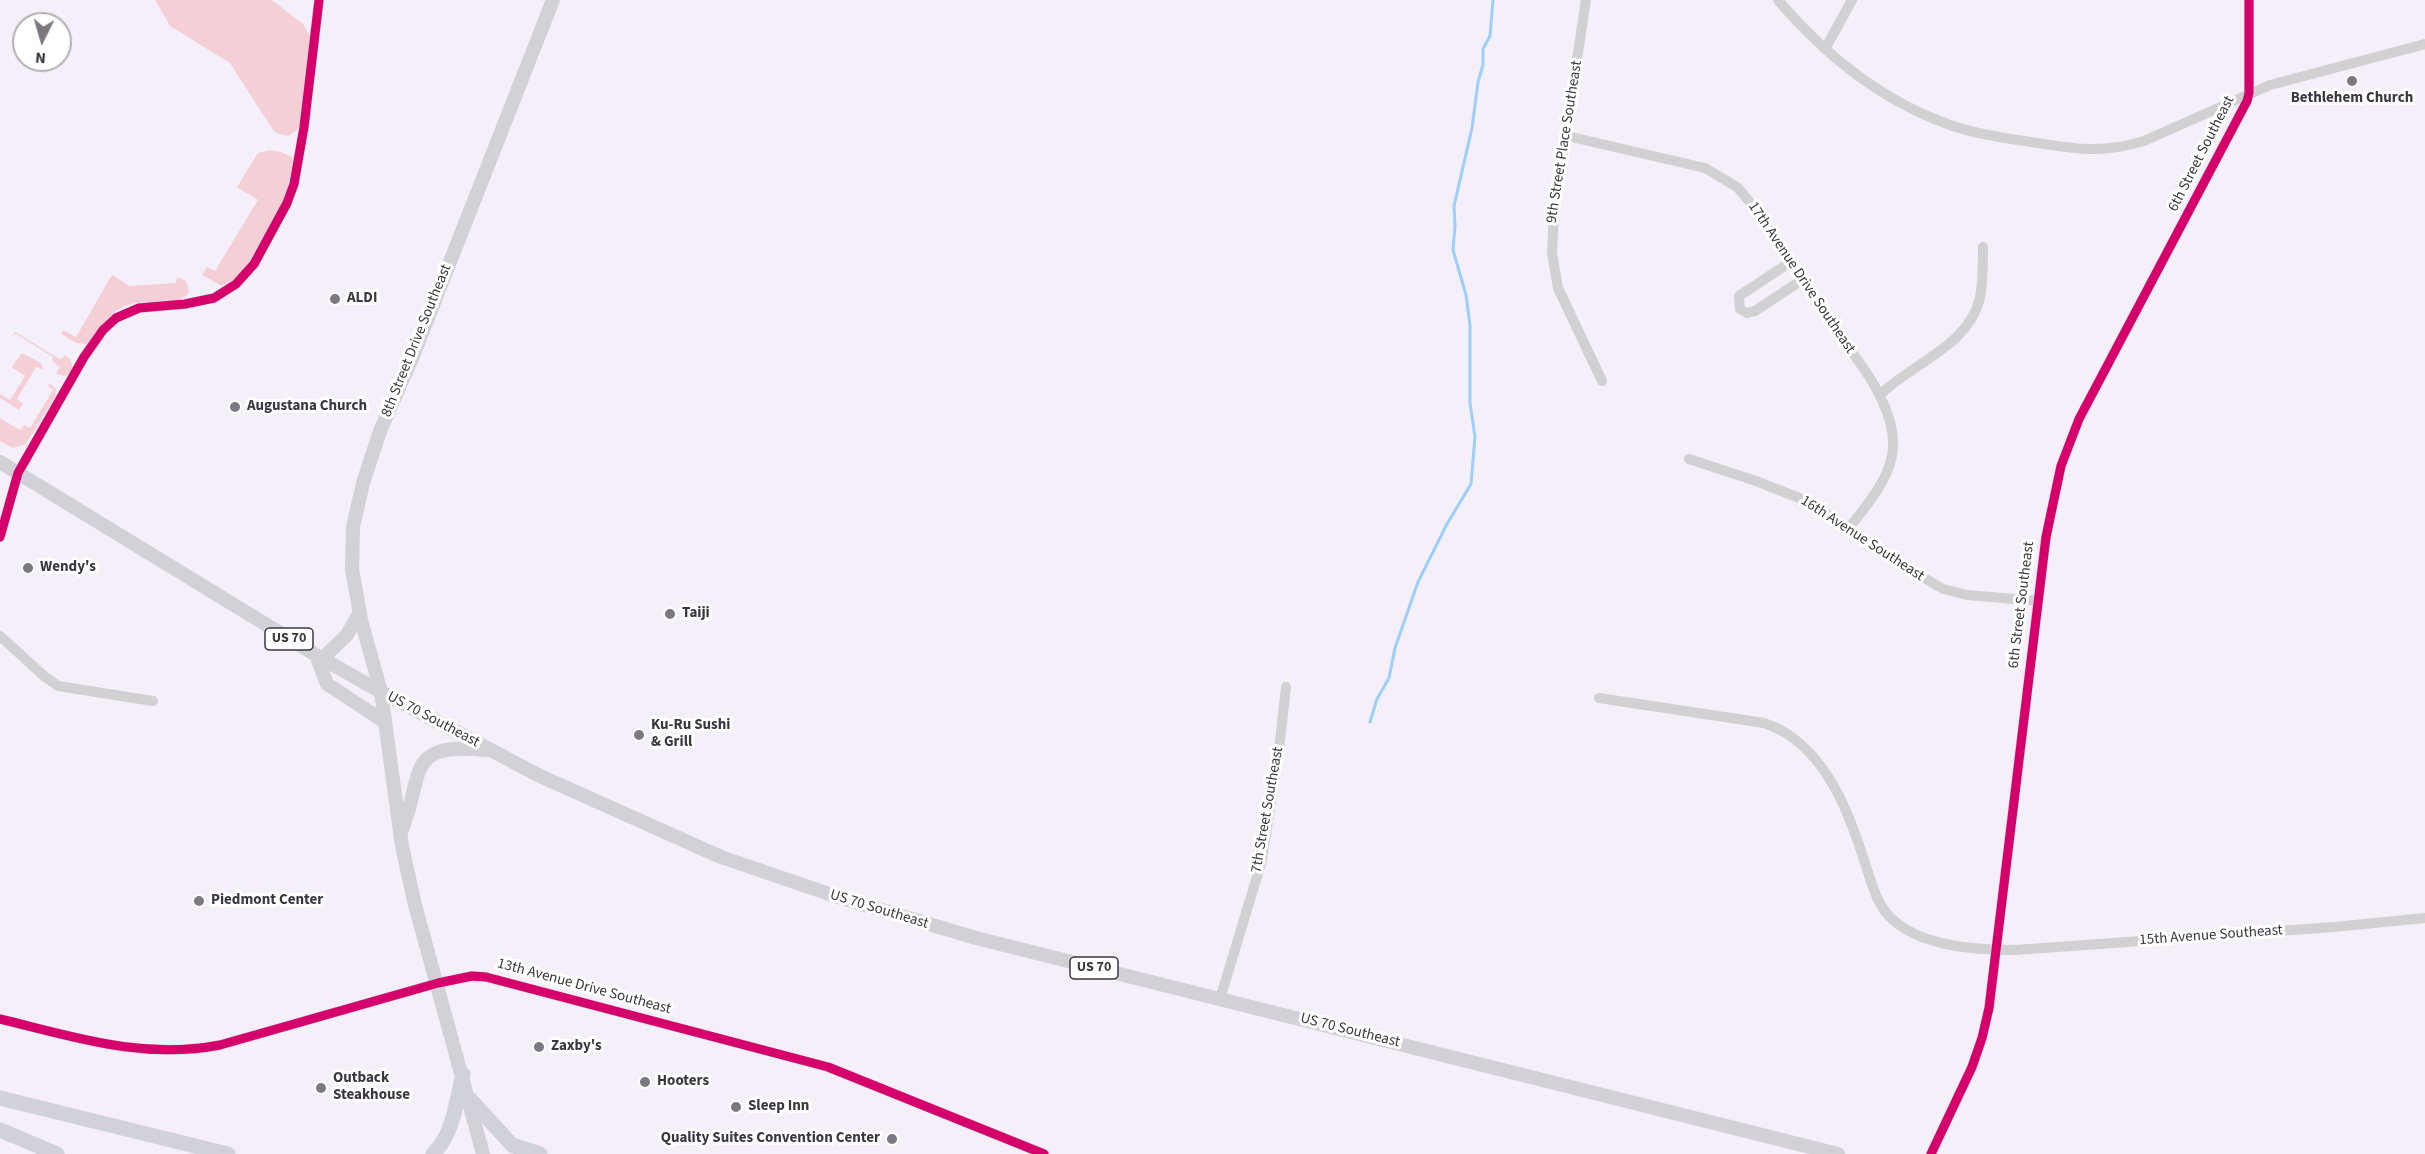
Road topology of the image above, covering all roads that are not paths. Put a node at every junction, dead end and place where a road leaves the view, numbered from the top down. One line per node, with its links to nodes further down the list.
1 (319, 0): 18 (street)
2 (553, 0): 22 (main road, 8th Street Drive Southeast)
3 (1586, 0): 10 (street, 9th Street Place Southeast)
4 (1778, 0): 8 (street)
5 (1852, 0): 8 (street)
6 (2249, 0): 9 (street)
7 (2425, 44): 9 (street)
8 (1825, 49): 9 (street)
9 (2249, 93): 21 (street, 6th Street Southeast)
10 (1567, 136): 12 (street, 17th Avenue Drive Southeast); 14 (street, 9th Street Place Southeast)
11 (1983, 247): 15 (street)
12 (1789, 263): 13 (street, 17th Avenue Drive Southeast); 13 (street)
13 (1802, 280): 15 (street, 17th Avenue Drive Southeast)
14 (1602, 381)
15 (1880, 395): 19 (street, 17th Avenue Drive Southeast)
16 (1689, 459): 19 (street, 16th Avenue Southeast)
17 (0, 462): 18 (main road, US 70 Southeast / US 70)
18 (18, 473): 20 (street); 24 (main road, US 70 Southeast / US 70)
19 (1849, 528): 21 (street, 16th Avenue Southeast)
20 (0, 537)
21 (2038, 602): 33 (street, 6th Street Southeast)
22 (360, 612): 24 (main road); 26 (main road, 8th Street Drive Southeast)
23 (0, 636): 28 (street)
24 (320, 656): 26 (main road, US 70 Southeast / US 70); 29 (main road)
25 (1286, 687): 35 (street, 7th Street Southeast)
26 (381, 693): 29 (main road, 8th Street Drive Southeast); 30 (main road, US 70 Southeast / US 70)
27 (1599, 698): 33 (street, 15th Avenue Southeast)
28 (153, 701)
29 (385, 722): 31 (main road, 8th Street Drive Southeast)
30 (493, 751): 31 (main road); 35 (main road, US 70 Southeast / US 70)
31 (400, 834): 34 (main road, 8th Street Drive Southeast)
32 (2425, 918): 33 (street, 15th Avenue Southeast)
33 (1997, 950): 48 (street, 6th Street Southeast)
34 (438, 983): 36 (street, 13th Avenue Drive Southeast); 37 (main road, 8th Street Drive Southeast); 46 (street, 13th Avenue Drive Southeast)
35 (1220, 999): 47 (main road, US 70 Southeast / US 70)
36 (0, 1019)
37 (463, 1074): 39 (main road, 8th Street Drive Southeast); 43 (highway)
38 (0, 1098): 42 (highway)
39 (470, 1099): 44 (main road, 8th Street Drive Southeast); 45 (highway)
40 (0, 1130): 41 (highway)
41 (57, 1154)
42 (228, 1154)
43 (433, 1154)
44 (483, 1154)
45 (540, 1154)
46 (1044, 1154)
47 (1838, 1154)
48 (1931, 1154)

